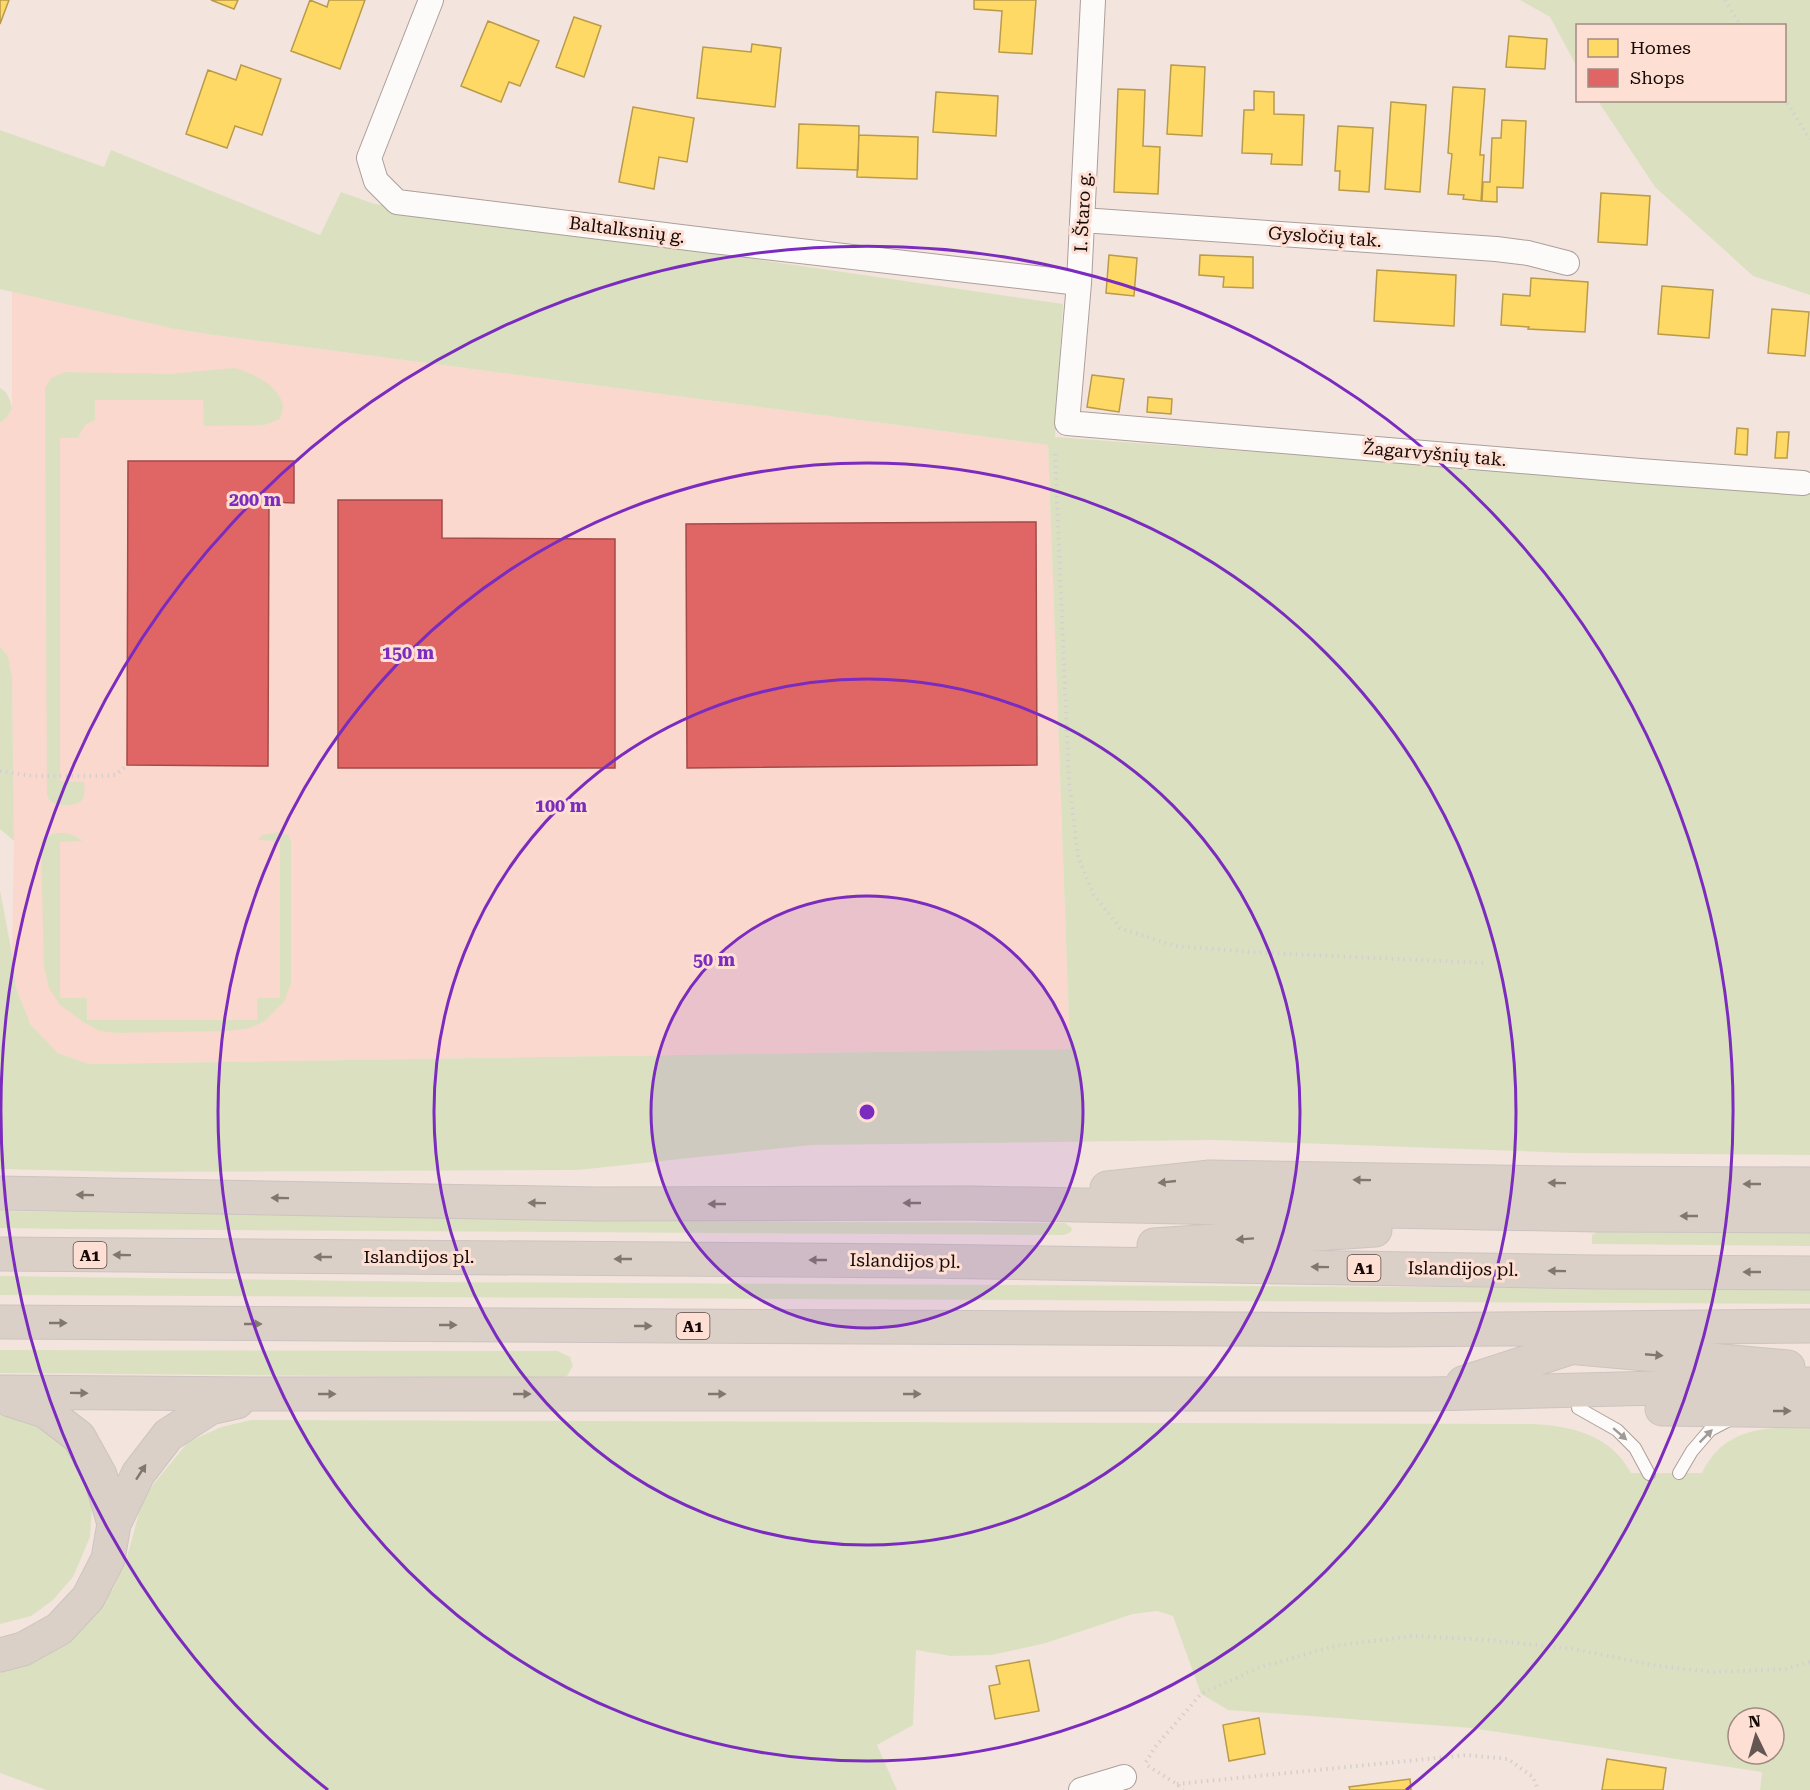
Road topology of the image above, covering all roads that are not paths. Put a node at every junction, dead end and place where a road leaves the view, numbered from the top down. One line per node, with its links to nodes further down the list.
1 (431, 0): 5 (street, Baltalksnių g.)
2 (1093, 0): 3 (street, I. Štaro g.)
3 (1083, 220): 4 (street, Gysločių tak.); 5 (street, I. Štaro g.)
4 (1566, 264)
5 (1079, 284): 6 (street, I. Štaro g.)
6 (1067, 423): 7 (street, Žagarvyšnių tak.)
7 (1803, 483)
8 (1810, 1184): 10 (highway, one-way to 10)
9 (2, 1193): 10 (highway, one-way to 9)
10 (971, 1203): 11 (highway)
11 (1597, 1215): 12 (highway, one-way to 11); 14 (highway, one-way to 14)
12 (1810, 1216)
13 (0, 1254): 14 (highway, Islandijos pl. / A1, one-way to 13)
14 (919, 1261): 15 (highway, Islandijos pl. / A1, one-way to 14)
15 (1810, 1273)
16 (0, 1322): 19 (highway, A1, one-way to 19)
17 (1810, 1326): 18 (highway, A1)
18 (1633, 1327): 19 (highway, A1); 20 (highway)
19 (1387, 1330): 20 (highway)
20 (1573, 1347): 21 (highway, one-way to 21); 25 (highway)
21 (1810, 1369)
22 (1810, 1384): 25 (highway)
23 (0, 1394): 24 (highway, one-way to 24); 31 (highway)
24 (268, 1394): 25 (highway, one-way to 25); 31 (highway, one-way to 24)
25 (1430, 1394): 26 (highway)
26 (1578, 1408): 27 (highway); 30 (lane, one-way to 30)
27 (1745, 1411): 28 (highway, one-way to 28); 29 (lane, one-way to 27)
28 (1810, 1411)
29 (1679, 1473)
30 (1649, 1474)
31 (114, 1524): 32 (highway)
32 (0, 1655)
33 (1124, 1777): 34 (street)
34 (1081, 1790)

